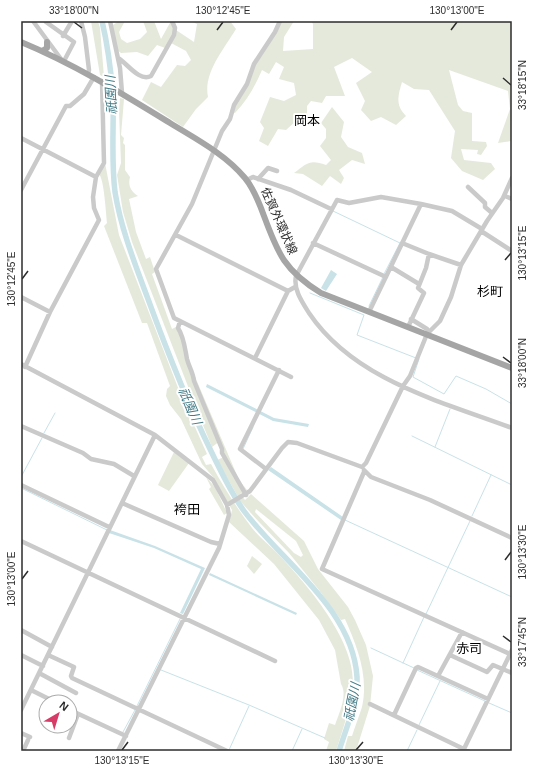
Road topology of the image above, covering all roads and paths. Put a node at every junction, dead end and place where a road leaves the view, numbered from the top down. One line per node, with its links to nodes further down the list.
1 (33, 21): 10 (street)
2 (47, 21): 8 (street)
3 (73, 21): 8 (street)
4 (81, 21): 14 (street)
5 (110, 21): 12 (street)
6 (172, 21): 12 (street)
7 (280, 21): 20 (street)
8 (63, 36): 13 (street)
9 (21, 42): 11 (main road, 佐賀外環状線)
10 (47, 42): 11 (main road); 13 (street)
11 (42, 51): 13 (main road, 佐賀外環状線)
12 (118, 58): 17 (street)
13 (62, 60): 14 (main road, 佐賀外環状線)
14 (88, 74): 15 (main road, 佐賀外環状線)
15 (94, 77): 16 (main road, 佐賀外環状線); 19 (street)
16 (102, 81): 17 (main road, 佐賀外環状線); 22 (street)
17 (122, 93): 20 (main road, 佐賀外環状線)
18 (21, 138): 19 (street)
19 (42, 149): 22 (street); 27 (street)
20 (214, 150): 25 (main road, 佐賀外環状線); 34 (street)
21 (277, 171): 24 (street)
22 (96, 177): 47 (street)
23 (512, 178): 28 (street)
24 (258, 179): 25 (street); 31 (street)
25 (247, 180): 41 (main road, 佐賀外環状線)
26 (468, 187): 32 (street)
27 (21, 190)
28 (504, 196): 29 (street); 32 (street)
29 (512, 198)
30 (421, 204): 31 (street); 33 (street); 35 (street)
31 (331, 209): 36 (street)
32 (492, 213): 33 (street)
33 (482, 230): 37 (street); 39 (street)
34 (176, 235): 45 (street); 50 (street)
35 (402, 242): 38 (street); 40 (street)
36 (313, 243): 41 (street); 42 (street)
37 (512, 251)
38 (430, 254): 39 (street); 43 (street)
39 (461, 265): 52 (street)
40 (390, 267): 42 (street); 43 (street)
41 (296, 276): 44 (street); 48 (main road, 佐賀外環状線)
42 (386, 277): 48 (street)
43 (419, 284): 49 (street)
44 (295, 287): 45 (street); 58 (street)
45 (288, 291): 53 (street)
46 (21, 297): 47 (street)
47 (50, 312): 54 (street)
48 (369, 312): 51 (main road, 佐賀外環状線)
49 (411, 318): 51 (street); 52 (street)
50 (180, 321): 53 (street); 67 (street)
51 (408, 327): 52 (main road, 佐賀外環状線)
52 (428, 333): 55 (main road, 佐賀外環状線); 58 (street)
53 (255, 358): 56 (street)
54 (23, 366): 61 (street)
55 (512, 368)
56 (279, 370): 57 (street); 63 (street)
57 (291, 377)
58 (403, 386): 60 (street); 62 (street)
59 (21, 426): 65 (street)
60 (512, 428)
61 (155, 435): 65 (street); 69 (street)
62 (362, 467): 63 (street); 64 (street)
63 (266, 469): 67 (street)
64 (364, 472): 71 (street); 77 (street)
65 (134, 476): 68 (street)
66 (21, 485): 70 (street)
67 (246, 495): 69 (street)
68 (122, 503): 70 (street); 73 (street)
69 (228, 505): 73 (street)
70 (108, 530): 74 (street)
71 (512, 538)
72 (21, 541): 74 (street)
73 (220, 544): 75 (street)
74 (87, 572): 75 (street); 78 (street)
75 (184, 618): 83 (street); 94 (street)
76 (21, 630): 78 (street)
77 (462, 632): 79 (street); 81 (street)
78 (52, 647): 80 (street)
79 (511, 653): 85 (street)
80 (48, 655): 84 (street); 94 (street)
81 (450, 655): 85 (street); 88 (street)
82 (21, 656): 84 (street)
83 (275, 661)
84 (43, 666): 86 (street)
85 (502, 668): 87 (street); 92 (street)
86 (39, 673): 89 (street); 90 (street)
87 (512, 673)
88 (438, 676): 92 (street); 97 (street)
89 (31, 690): 91 (street); 95 (street)
90 (76, 693)
91 (39, 694)
92 (487, 701): 102 (street)
93 (370, 704): 97 (street)
94 (136, 709): 100 (street); 105 (street)
95 (21, 710)
96 (78, 714): 100 (street)
97 (394, 715): 102 (street)
98 (21, 733): 103 (street)
99 (70, 734): 101 (street)
100 (126, 736): 104 (street)
101 (69, 738)
102 (465, 750)
103 (22, 751)
104 (118, 751)
105 (227, 751)

